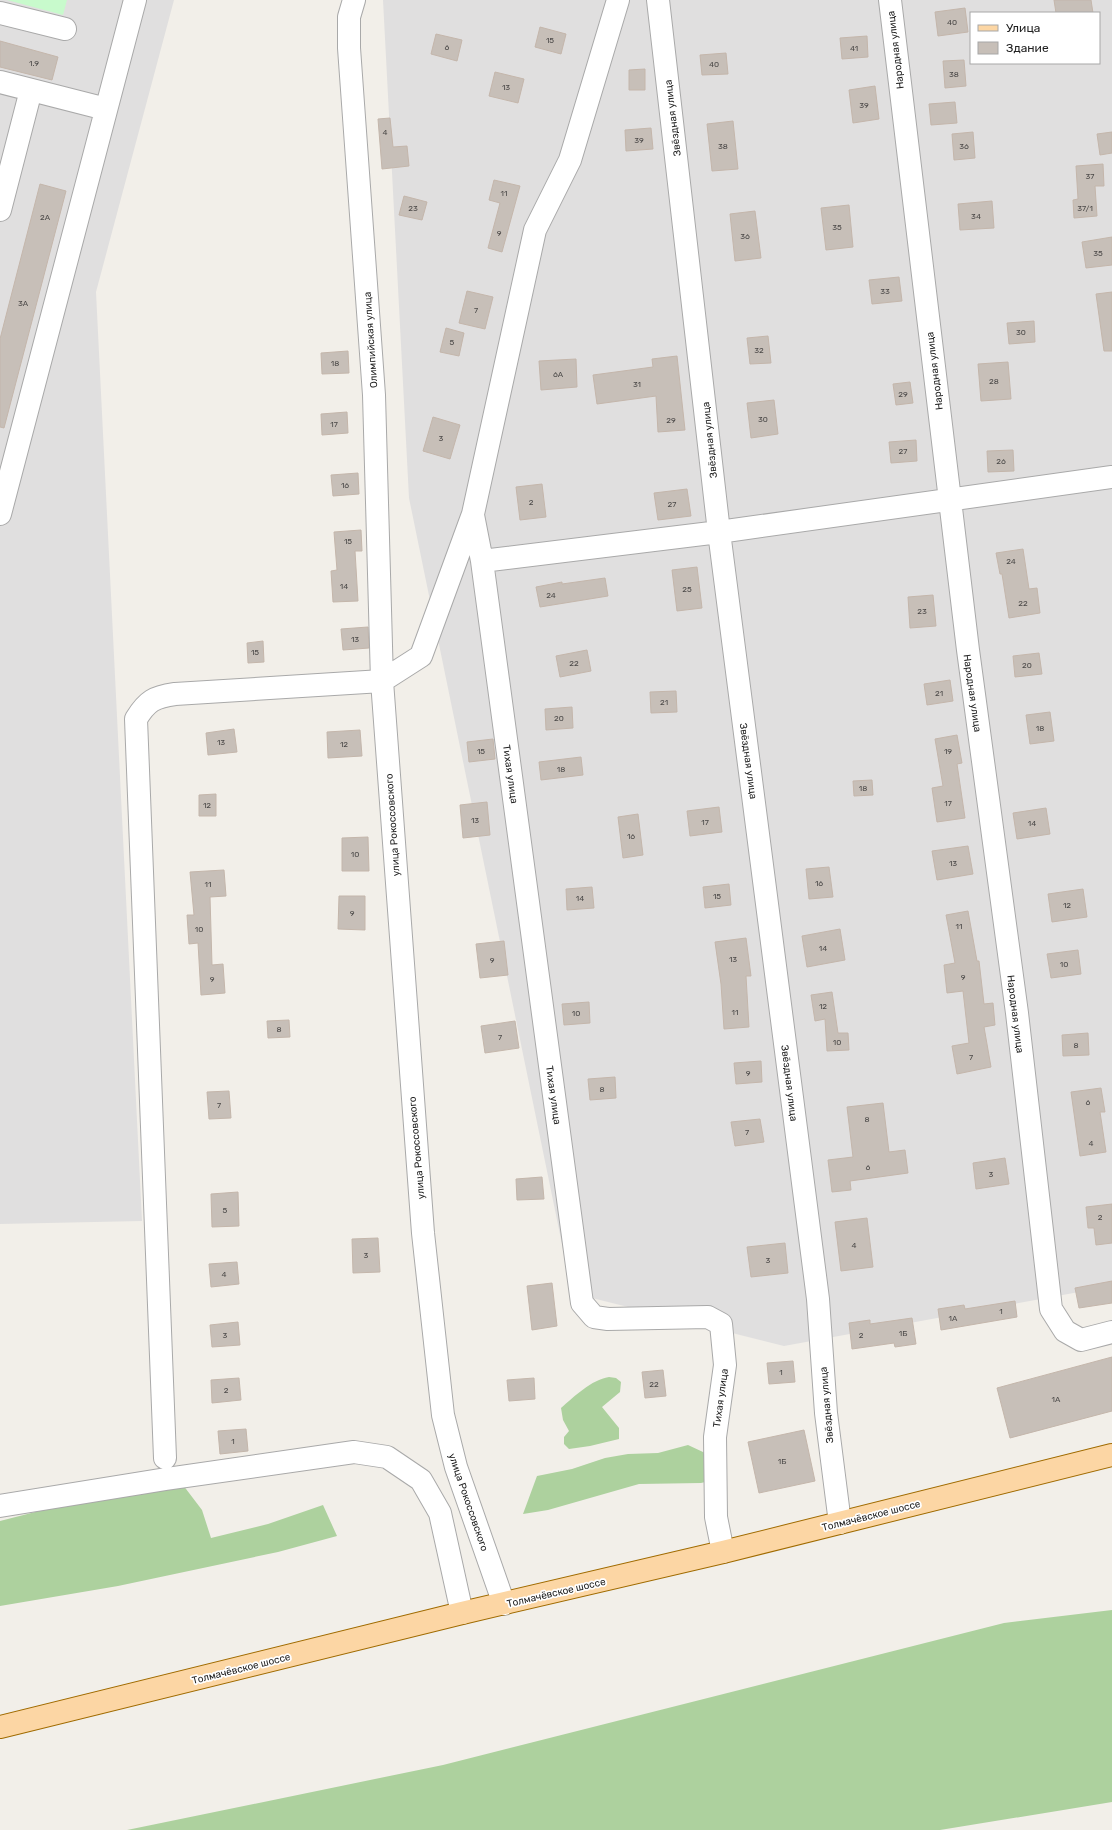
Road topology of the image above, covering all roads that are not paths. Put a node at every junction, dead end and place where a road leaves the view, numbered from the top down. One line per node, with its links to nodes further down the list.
1 (135, 0): 10 (street)
2 (354, 0): 18 (street, Олимпийская улица)
3 (618, 0): 15 (street)
4 (658, 0): 16 (street, Звёздная улица)
5 (890, 0): 13 (street, Народная улица)
6 (0, 13): 7 (street)
7 (65, 29)
8 (0, 82): 9 (street)
9 (31, 90): 10 (street); 11 (street)
10 (106, 109): 14 (street)
11 (0, 210)
12 (1112, 477): 13 (street)
13 (949, 499): 16 (street); 19 (street, Народная улица)
14 (0, 514)
15 (473, 514): 17 (street, Тихая улица); 18 (street)
16 (719, 532): 17 (street); 23 (street, Звёздная улица)
17 (482, 561): 24 (street, Тихая улица)
18 (382, 681): 21 (street); 25 (street, улица Рокоссовского)
19 (1112, 1332)
20 (1112, 1456): 23 (main road, Толмачёвское шоссе)
21 (165, 1458)
22 (0, 1506): 26 (street)
23 (840, 1523): 24 (main road, Толмачёвское шоссе)
24 (723, 1552): 25 (main road, Толмачёвское шоссе)
25 (504, 1604): 26 (main road, Толмачёвское шоссе)
26 (462, 1613): 27 (main road, Толмачёвское шоссе)
27 (0, 1727)

